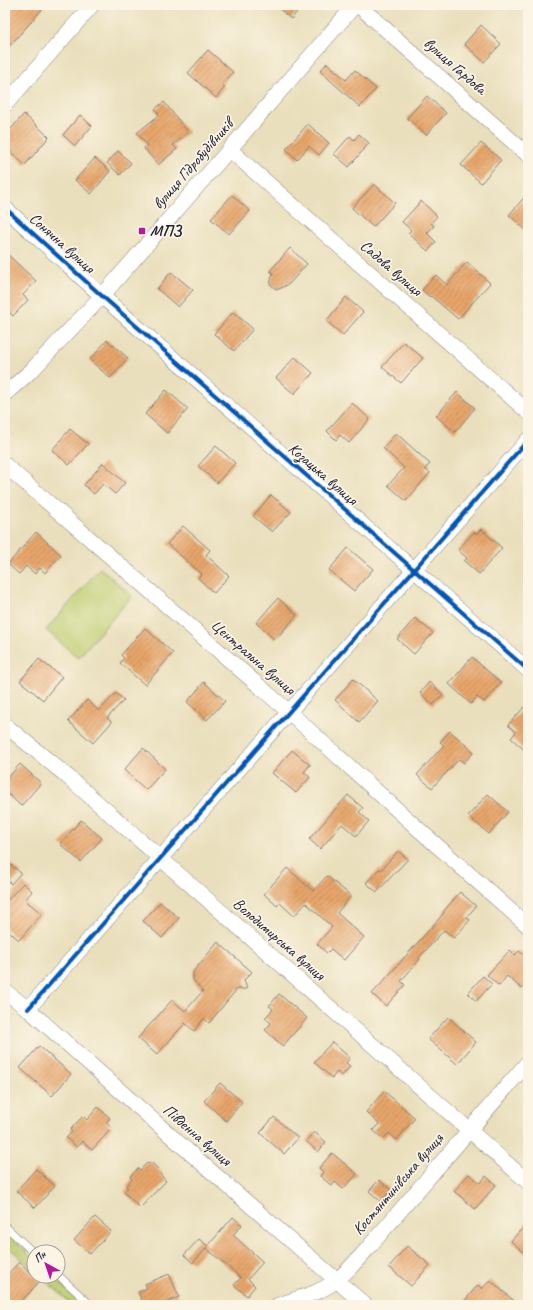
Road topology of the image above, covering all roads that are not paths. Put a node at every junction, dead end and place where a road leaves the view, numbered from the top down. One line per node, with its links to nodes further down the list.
1 (92, 5): 3 (street)
2 (356, 5): 4 (street, вулиця Гідробудівників); 5 (street, вулиця Гардова)
3 (5, 105)
4 (230, 150): 7 (street, вулиця Гідробудівників); 9 (street, Садова вулиця)
5 (528, 155)
6 (5, 208): 7 (street, Сонячна вулиця)
7 (102, 296): 8 (street, вулиця Гідробудівників); 12 (street, Козацька вулиця)
8 (5, 394)
9 (528, 412)
10 (528, 440): 12 (street)
11 (5, 465): 14 (street, Центральна вулиця)
12 (414, 570): 13 (street, Козацька вулиця); 14 (street)
13 (528, 670)
14 (289, 712): 16 (street); 17 (street, Центральна вулиця)
15 (5, 725): 16 (street, Володимирська вулиця)
16 (160, 859): 19 (street); 21 (street, Володимирська вулиця)
17 (528, 926)
18 (5, 990): 19 (street, Південна вулиця)
19 (28, 1009): 25 (street, Південна вулиця)
20 (528, 1062): 21 (street, Костянтинівська вулиця)
21 (469, 1130): 22 (street, Володимирська вулиця); 25 (street, Костянтинівська вулиця)
22 (528, 1182)
23 (5, 1226): 24 (lane)
24 (26, 1246)
25 (337, 1280): 28 (street, Костянтинівська вулиця); 29 (street, Південна вулиця)
26 (66, 1282): 27 (lane)
27 (91, 1305)
28 (278, 1305)
29 (365, 1305)

